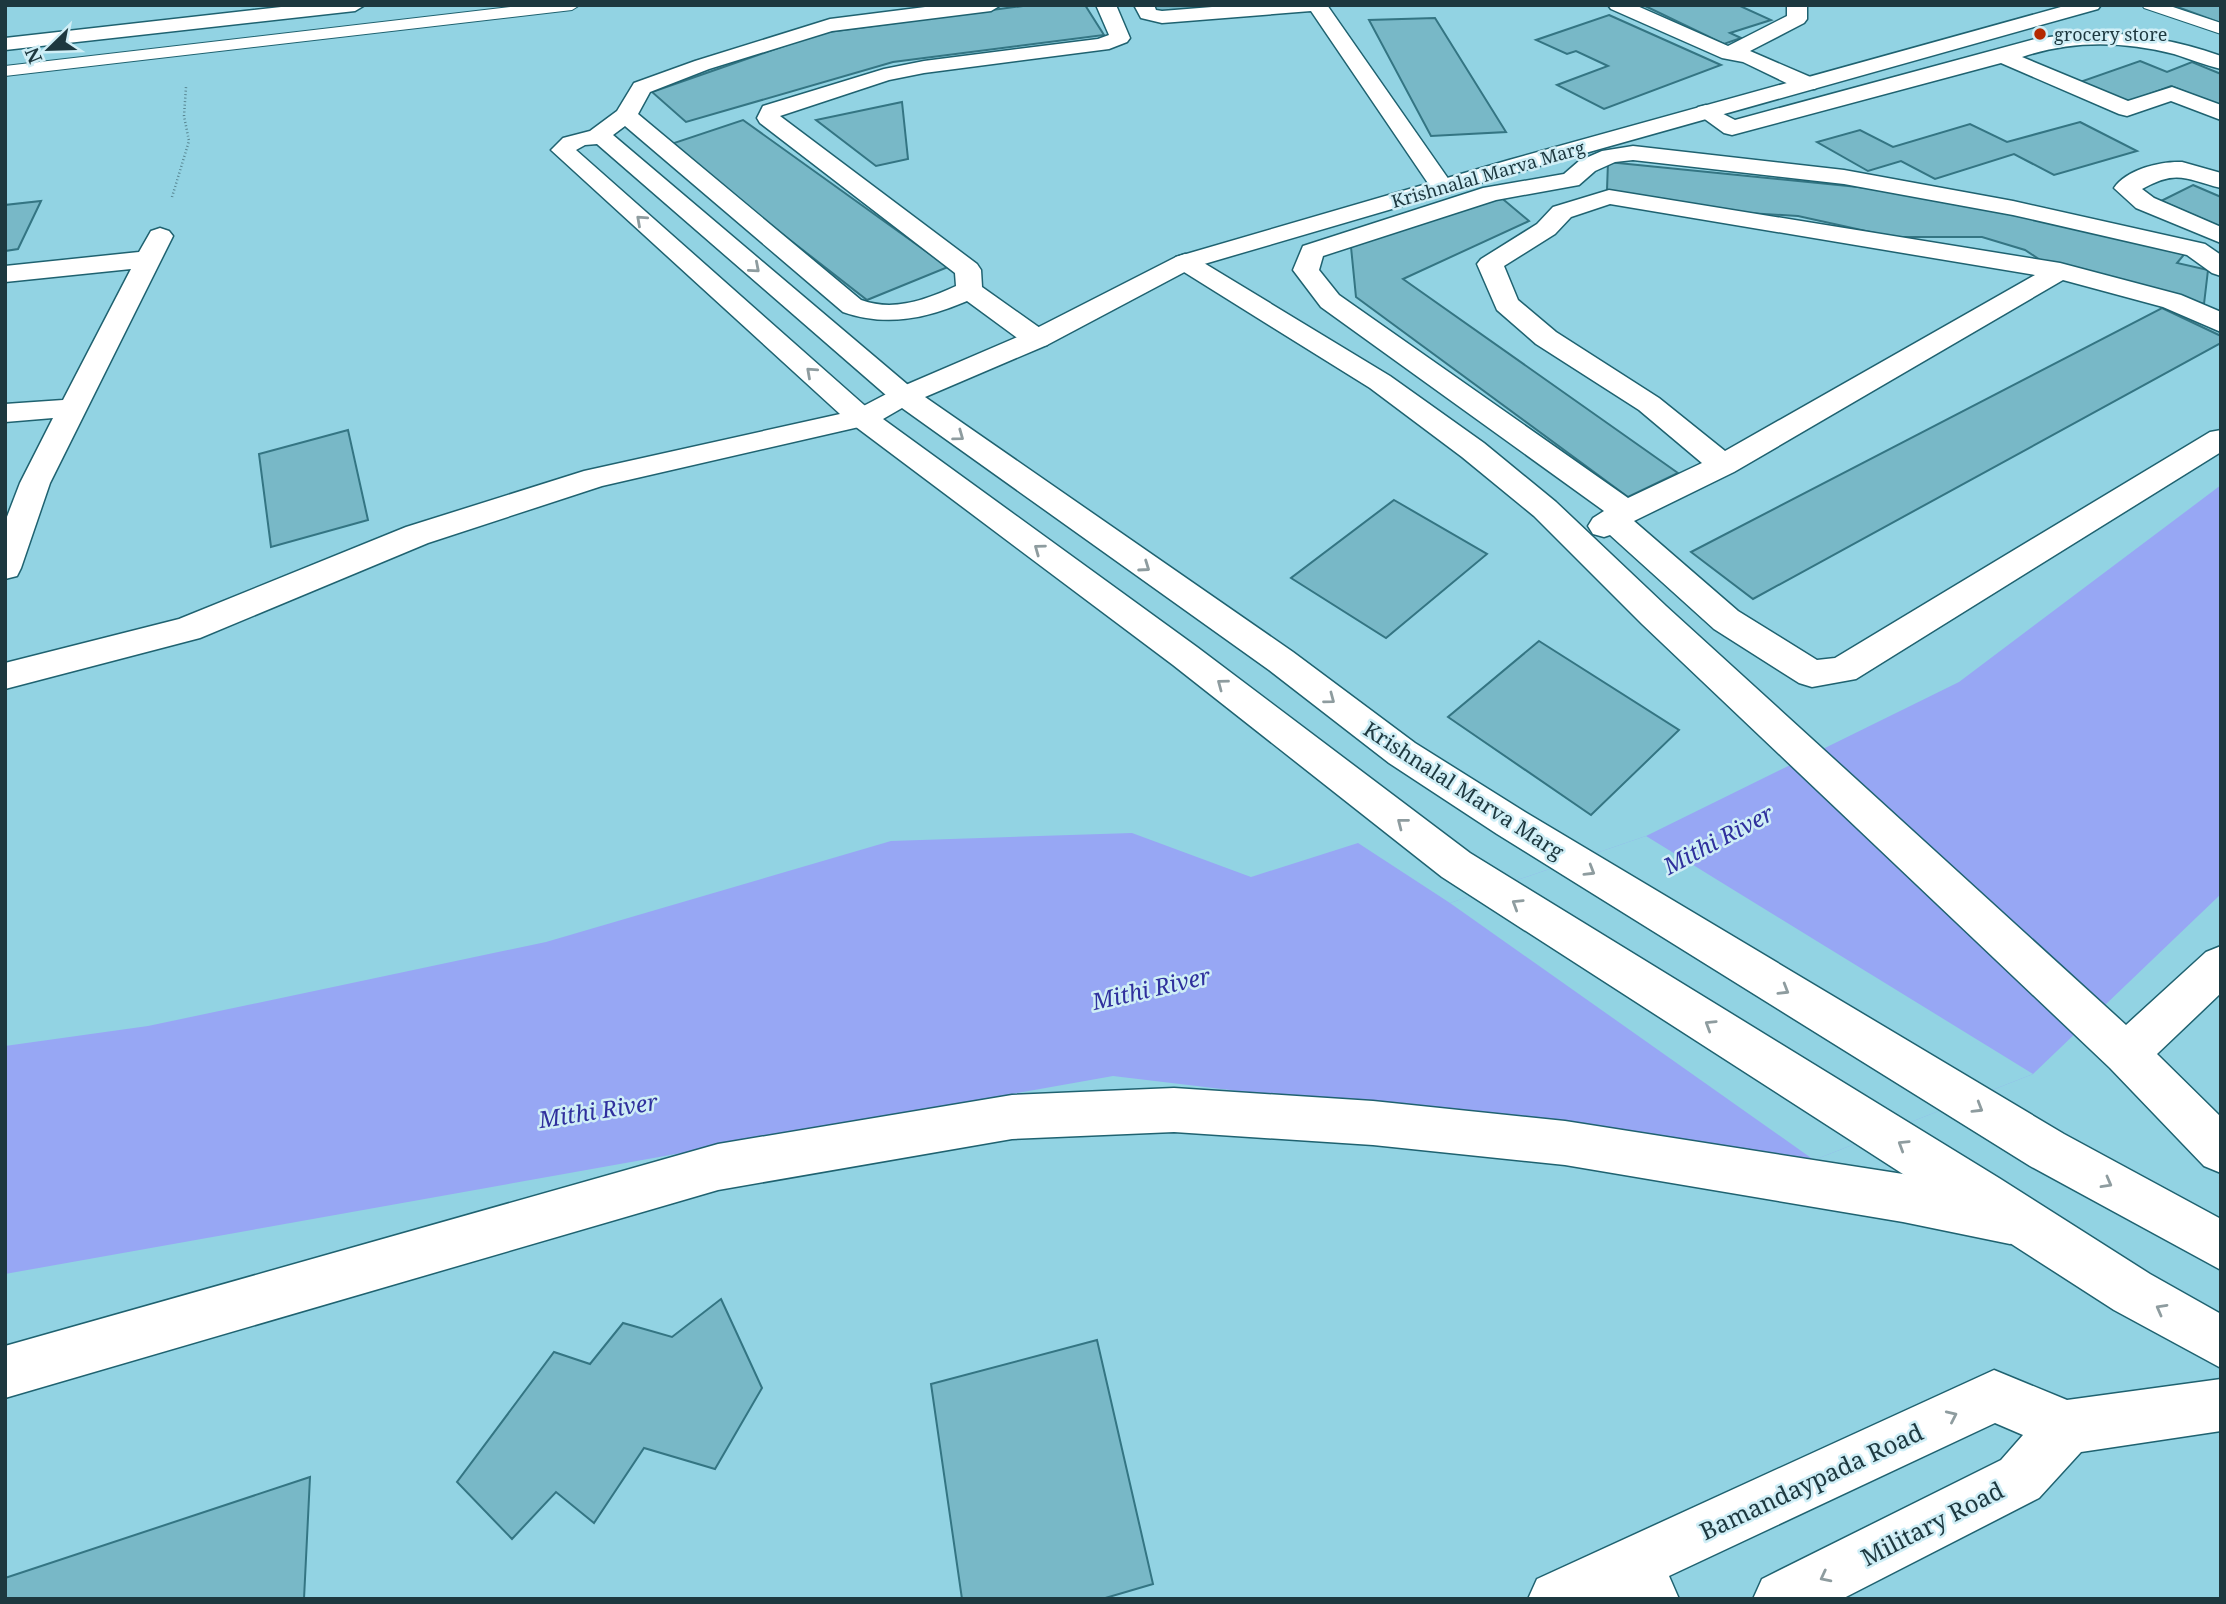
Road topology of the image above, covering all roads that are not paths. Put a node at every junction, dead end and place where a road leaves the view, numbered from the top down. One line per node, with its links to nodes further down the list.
1 (355, 5): 12 (street)
2 (572, 5): 16 (lane)
3 (990, 5): 20 (street)
4 (1106, 5): 35 (street)
5 (1144, 5): 6 (street)
6 (1317, 5): 25 (street)
7 (1618, 5): 13 (street)
8 (1797, 5): 13 (street)
9 (2091, 5): 17 (street, Krishnalal Marva Marg)
10 (2150, 5): 11 (lane)
11 (2221, 29)
12 (5, 44)
13 (1729, 54): 17 (street)
14 (2003, 55): 15 (street); 18 (street); 19 (street)
15 (2221, 63)
16 (5, 71)
17 (1796, 87): 18 (street, Krishnalal Marva Marg)
18 (1706, 112): 22 (street, Krishnalal Marva Marg)
19 (2221, 113)
20 (626, 115): 21 (street); 35 (street)
21 (596, 137): 28 (street); 29 (street, one-way to 21)
22 (1517, 165): 24 (street); 25 (street, Krishnalal Marva Marg)
23 (2221, 181): 27 (street)
24 (1545, 184): 26 (street); 31 (street); 44 (street)
25 (1442, 187): 30 (street, Krishnalal Marva Marg)
26 (1577, 206): 32 (street); 43 (street)
27 (2221, 236)
28 (720, 238): 29 (street); 38 (street, one-way to 38)
29 (678, 253): 41 (street, one-way to 29)
30 (1185, 262): 37 (street, Krishnalal Marva Marg); 45 (street)
31 (2221, 268)
32 (2060, 271): 36 (street); 43 (street)
33 (5, 274): 39 (street)
34 (2221, 281): 36 (street)
35 (969, 290): 37 (street)
36 (2214, 319)
37 (1037, 339): 38 (street, Krishnalal Marva Marg)
38 (904, 396): 41 (street, Krishnalal Marva Marg); 52 (street, Krishnalal Marva Marg, one-way to 52)
39 (74, 408): 40 (street); 46 (street)
40 (5, 413)
41 (862, 418): 47 (street, Krishnalal Marva Marg); 51 (street, one-way to 41)
42 (2221, 439): 44 (street)
43 (1723, 465): 44 (street)
44 (1619, 516): 45 (street)
45 (1574, 539): 49 (street)
46 (5, 568)
47 (5, 676)
48 (2221, 965): 49 (street)
49 (2116, 1045): 50 (street)
50 (2221, 1150)
51 (2026, 1223): 53 (street, one-way to 51); 54 (street)
52 (2221, 1246)
53 (2221, 1342)
54 (5, 1372)
55 (2221, 1405): 56 (street)
56 (2067, 1427): 57 (street, Bamandaypada Road, one-way to 56); 59 (street, Military Road, one-way to 59)
57 (1642, 1581): 58 (street, Bamandaypada Road)
58 (1557, 1599)
59 (1782, 1599)

